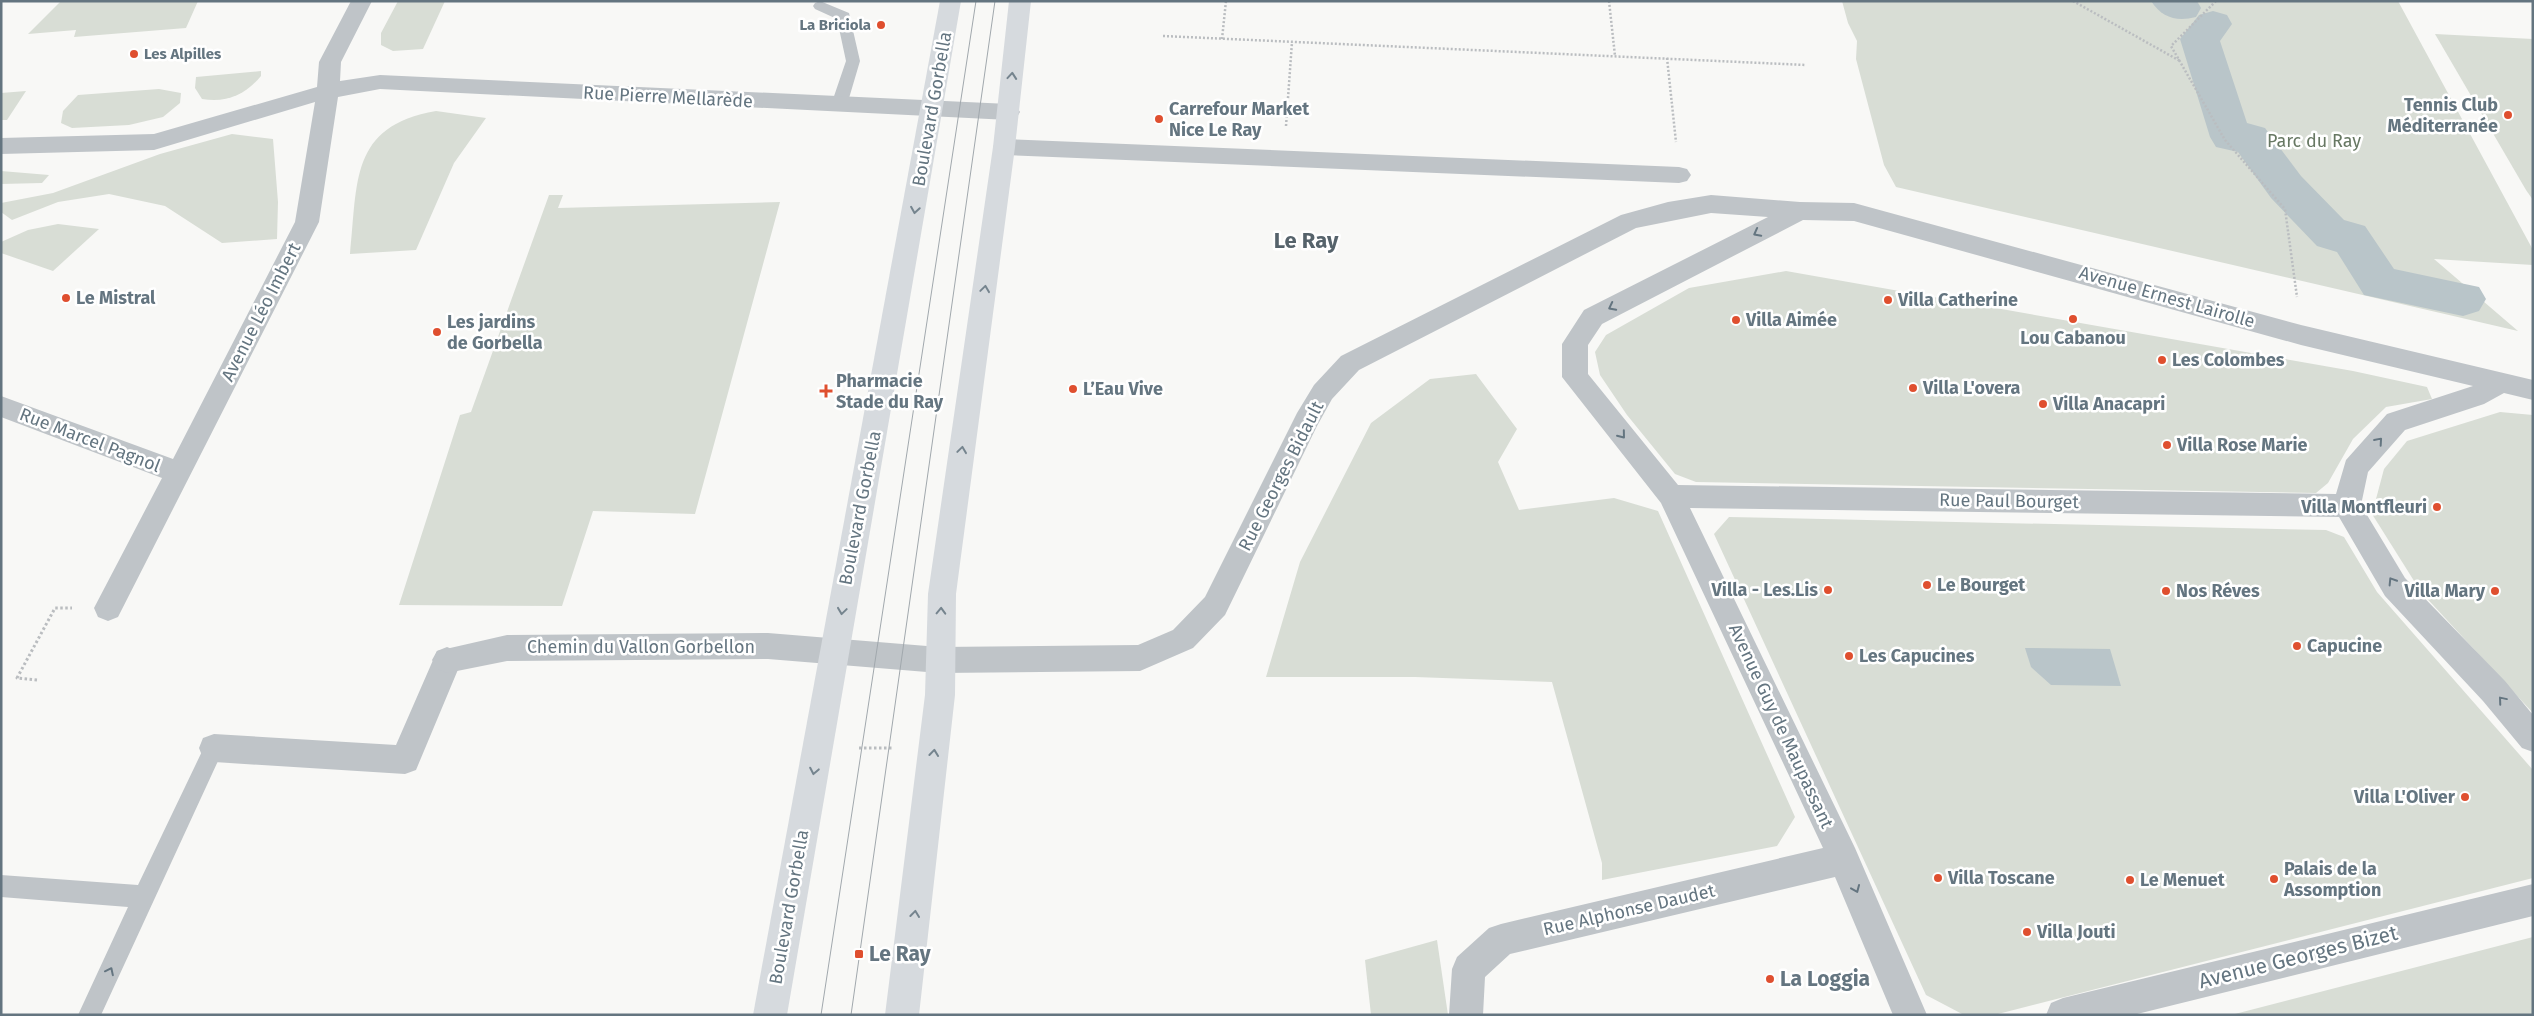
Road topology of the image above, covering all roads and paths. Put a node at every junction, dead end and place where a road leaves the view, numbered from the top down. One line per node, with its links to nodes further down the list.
1 (362, 1): 16 (street, Avenue Léo Imbert)
2 (951, 1): 18 (main road, Boulevard Gorbella)
3 (1020, 1): 19 (main road, one-way to 3)
4 (1226, 1): 10 (path)
5 (1609, 1): 12 (path)
6 (2073, 1): 14 (path)
7 (2216, 1): 14 (path)
8 (820, 6): 17 (lane)
9 (1163, 36): 10 (path)
10 (1222, 39): 11 (path)
11 (1292, 42): 12 (path); 20 (path)
12 (1615, 56): 13 (path)
13 (1667, 58): 15 (path); 23 (path)
14 (2180, 62): 25 (path)
15 (1806, 65)
16 (328, 91): 17 (street, Rue Pierre Mellarède); 21 (street, Rue Pierre Mellarède); 29 (street, Avenue Léo Imbert)
17 (839, 105): 18 (street, Rue Pierre Mellarède)
18 (932, 110): 19 (street, Rue Pierre Mellarède); 34 (main road, Boulevard Gorbella, one-way to 34)
19 (1008, 112): 22 (main road)
20 (1286, 130)
21 (1, 146)
22 (1004, 148): 23 (street); 35 (main road, one-way to 22)
23 (1679, 175)
24 (1800, 211): 25 (street, Avenue Ernest Lairolle); 30 (street, Avenue Guy de Maupassant, one-way to 30); 35 (street, Rue Georges Bidault)
25 (2301, 335): 26 (street, Avenue Ernest Lairolle)
26 (2500, 383): 27 (street, Avenue Ernest Lairolle); 31 (street, one-way to 26)
27 (2533, 390)
28 (1, 406): 29 (street, Rue Marcel Pagnol)
29 (179, 474): 33 (street, Avenue Léo Imbert)
30 (1671, 496): 31 (street, Rue Paul Bourget); 41 (street, Avenue Guy de Maupassant)
31 (2347, 506): 37 (street, one-way to 31)
32 (55, 608): 36 (path)
33 (108, 608)
34 (836, 650): 35 (street, Rue Georges Bidault); 39 (street, Chemin du Vallon Gorbellon); 40 (main road, Boulevard Gorbella)
35 (939, 660): 38 (main road)
36 (37, 680)
37 (2533, 738)
38 (934, 746): 40 (path); 47 (main road, one-way to 38)
39 (214, 748): 43 (lane)
40 (818, 748): 46 (main road, Boulevard Gorbella, one-way to 46)
41 (1844, 859): 48 (street, Rue Alphonse Daudet); 49 (street, Avenue Guy de Maupassant, one-way to 49)
42 (1, 886): 43 (lane)
43 (146, 897): 45 (lane, one-way to 43)
44 (2533, 900): 50 (street, Avenue Georges Bizet)
45 (89, 1015)
46 (770, 1015)
47 (902, 1015)
48 (1466, 1015)
49 (1910, 1015)
50 (2063, 1015)

